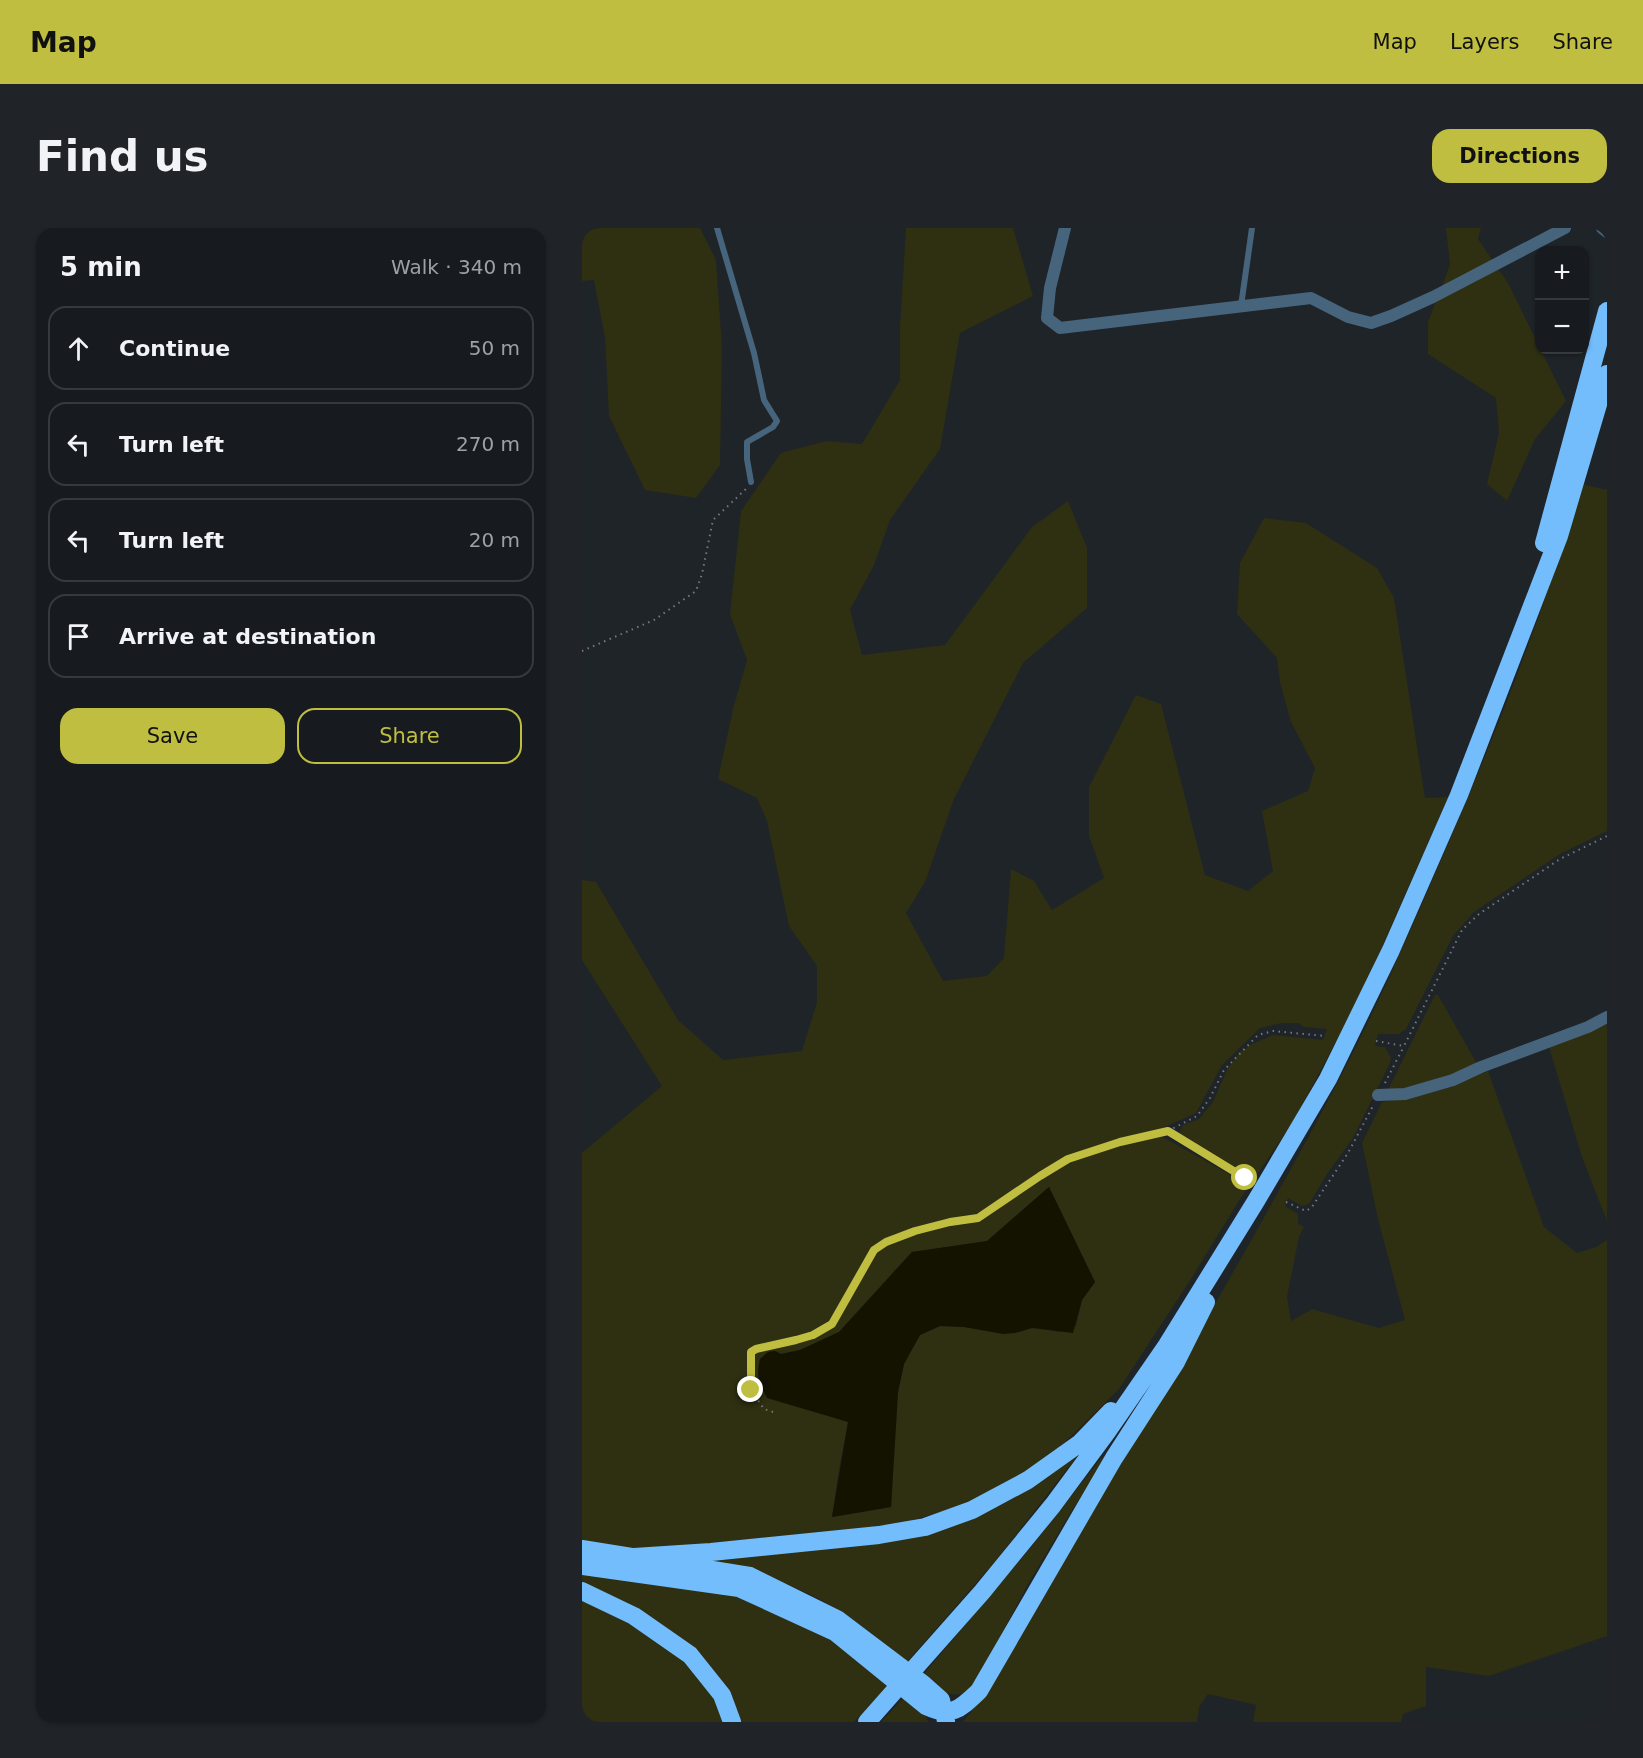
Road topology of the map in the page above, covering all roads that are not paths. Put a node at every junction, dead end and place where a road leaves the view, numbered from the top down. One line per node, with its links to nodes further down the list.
1 (717, 228): 10 (lane)
2 (1065, 228): 7 (street)
3 (1252, 228): 7 (lane)
4 (1565, 228): 7 (street)
5 (1602, 228): 6 (street)
6 (1607, 232)
7 (1241, 306)
8 (1607, 311): 11 (highway)
9 (1607, 374): 11 (highway)
10 (751, 482)
11 (1494, 702): 14 (highway)
12 (1607, 1017): 13 (street)
13 (1378, 1095)
14 (1256, 1201): 15 (highway); 20 (highway)
15 (1167, 1345): 17 (highway); 22 (highway)
16 (582, 1549): 17 (highway)
17 (634, 1557): 20 (highway)
18 (582, 1566): 20 (highway)
19 (582, 1591): 21 (highway)
20 (945, 1716)
21 (732, 1722)
22 (867, 1722)

